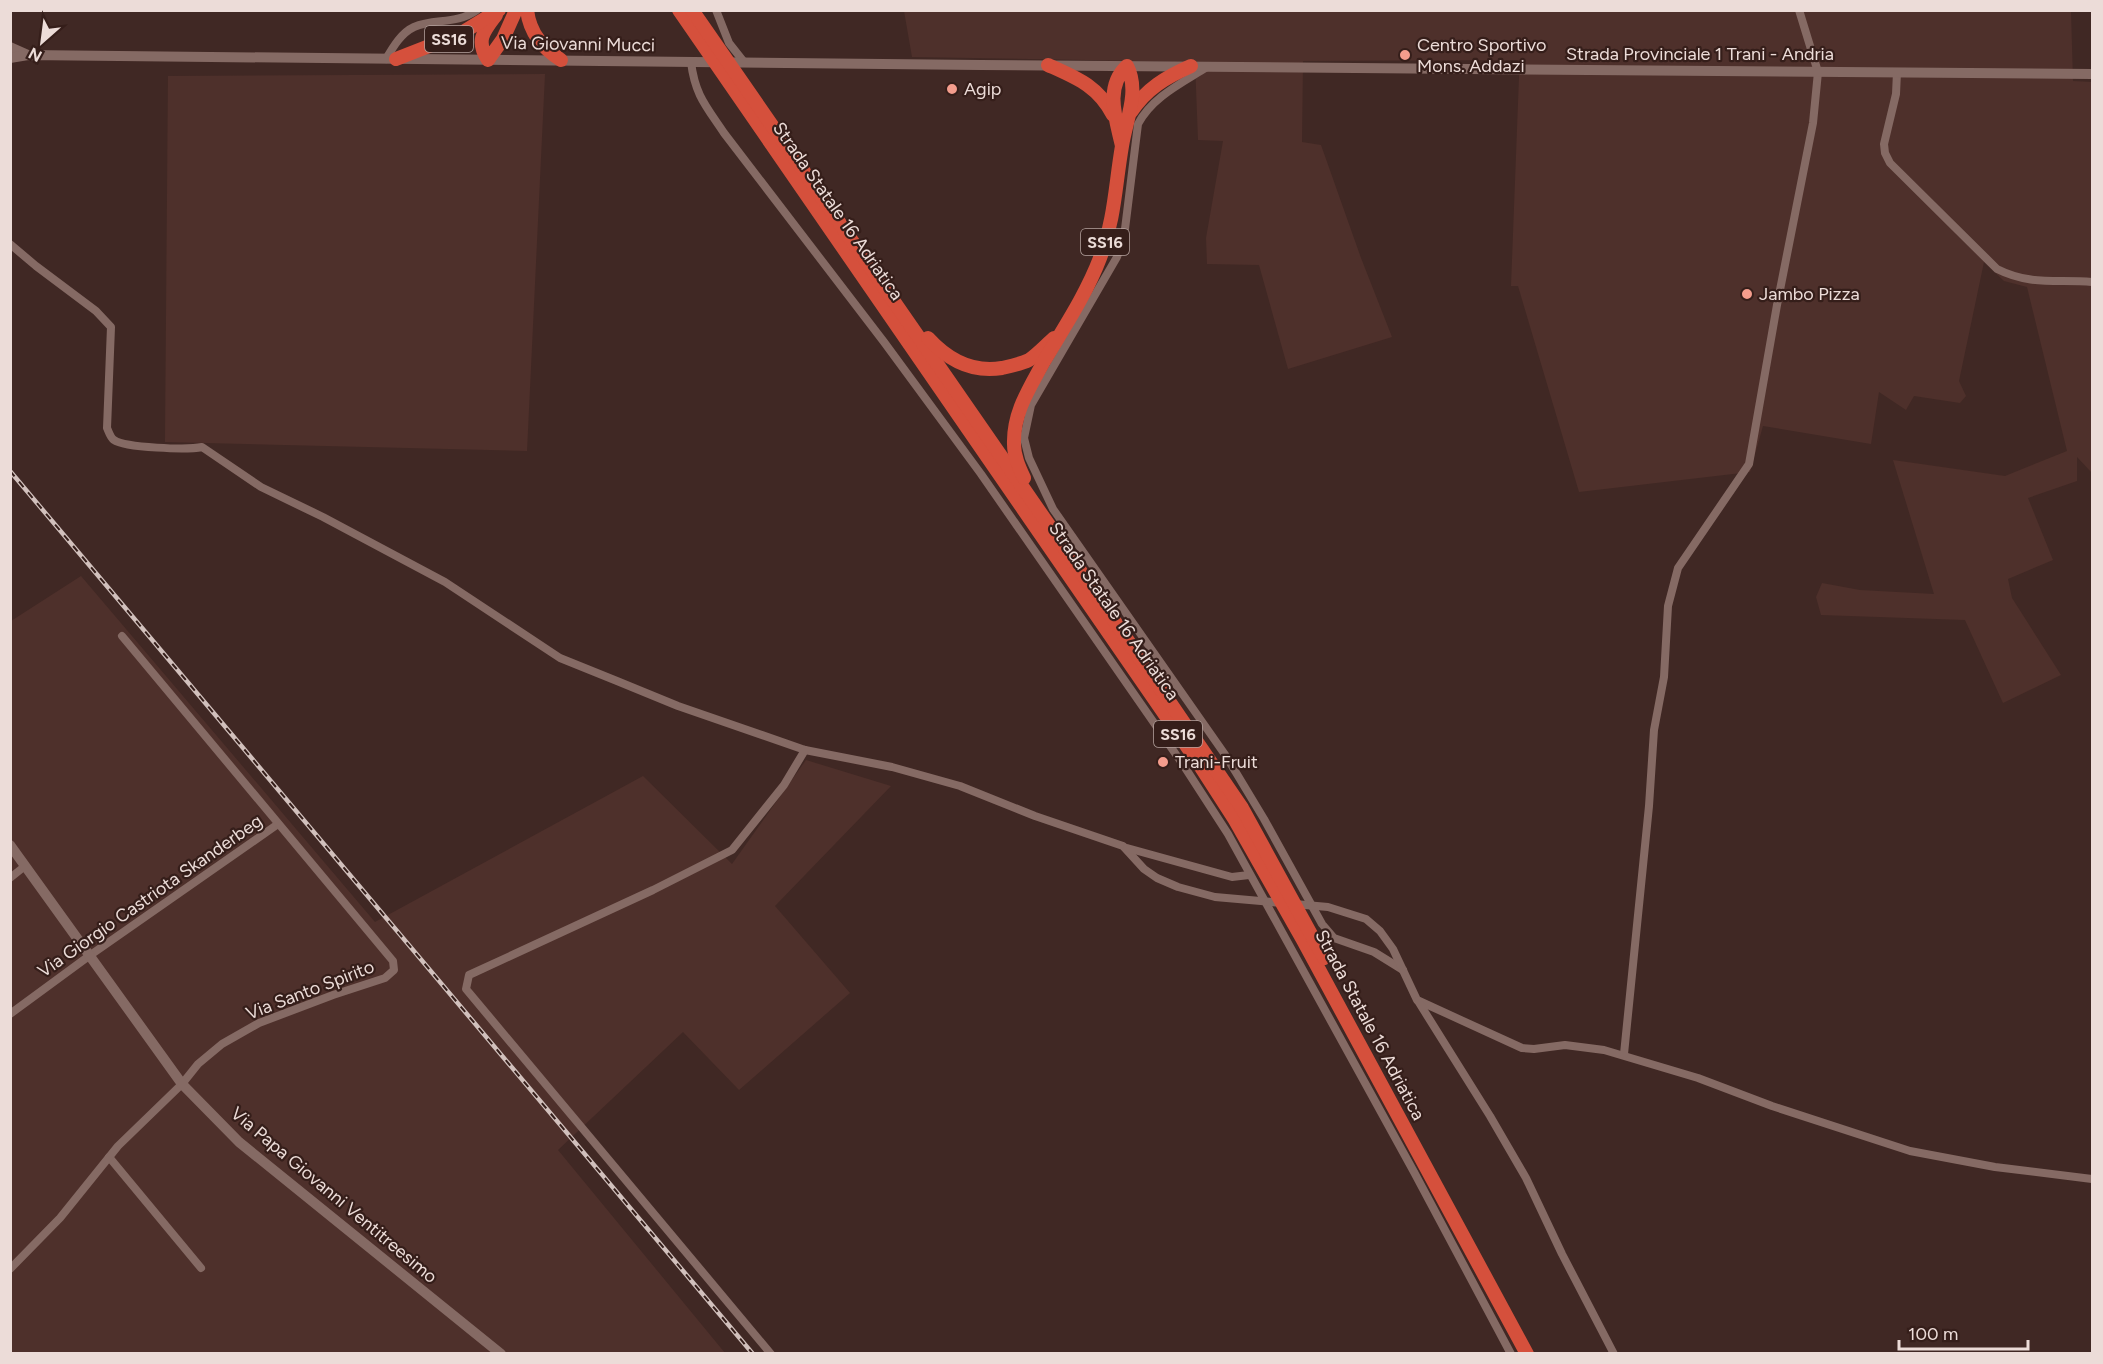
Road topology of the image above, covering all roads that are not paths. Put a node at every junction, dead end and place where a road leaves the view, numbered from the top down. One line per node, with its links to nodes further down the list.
1 (477, 10): 11 (street)
2 (499, 10): 11 (highway, SS16); 12 (highway, SS16)
3 (516, 10): 12 (highway, SS16)
4 (528, 10): 13 (highway)
5 (716, 10): 15 (street)
6 (1799, 10): 20 (street)
7 (682, 12): 23 (highway, Strada Statale 16 Adriatica / SS16)
8 (10, 47): 9 (main road)
9 (28, 55): 10 (main road); 11 (main road, Via Giovanni Mucci)
10 (10, 57)
11 (391, 59): 12 (main road, Via Giovanni Mucci)
12 (488, 60): 13 (main road, Via Giovanni Mucci)
13 (561, 60): 14 (main road, Via Giovanni Mucci)
14 (691, 62): 15 (main road, Via Giovanni Mucci); 36 (street)
15 (744, 62): 16 (main road, Via Giovanni Mucci)
16 (1048, 66): 17 (main road, Via Giovanni Mucci); 24 (highway, SS16)
17 (1127, 66): 18 (main road, Strada Provinciale 1 Trani - Andria); 24 (highway, SS16)
18 (1191, 66): 19 (main road, Strada Provinciale 1 Trani - Andria); 24 (highway)
19 (1208, 66): 20 (main road, Strada Provinciale 1 Trani - Andria); 39 (street)
20 (1818, 72): 21 (main road, Strada Provinciale 1 Trani - Andria); 42 (street)
21 (1897, 72): 22 (main road, Strada Provinciale 1 Trani - Andria); 27 (street)
22 (2092, 74)
23 (733, 80): 25 (highway, Strada Statale 16 Adriatica / SS16); 51 (highway, Strada Statale 16 Adriatica / SS16)
24 (1123, 120): 28 (highway, SS16)
25 (850, 240): 28 (highway, SS16); 29 (highway, Strada Statale 16 Adriatica / SS16)
26 (10, 244): 31 (street)
27 (2092, 282)
28 (1062, 330): 29 (highway, SS16)
29 (1053, 531): 52 (highway, Strada Statale 16 Adriatica / SS16)
30 (122, 636): 32 (street, Via Santo Spirito)
31 (805, 750): 34 (street); 49 (street)
32 (278, 824): 38 (street, Via Giorgio Castriota Skanderbeg); 43 (street, Via Santo Spirito)
33 (10, 845): 35 (main road, Via Papa Giovanni Ventitreesimo)
34 (1123, 846): 36 (street); 39 (street)
35 (25, 867): 37 (street); 38 (main road, Via Papa Giovanni Ventitreesimo)
36 (1249, 874): 50 (street)
37 (10, 878)
38 (89, 956): 41 (street, Via Giorgio Castriota Skanderbeg); 43 (main road, Via Papa Giovanni Ventitreesimo)
39 (1404, 971): 40 (street)
40 (1417, 1000): 42 (street); 53 (street)
41 (10, 1014)
42 (1624, 1054): 45 (street)
43 (182, 1084): 44 (street, Via Santo Spirito); 48 (main road, Via Papa Giovanni Ventitreesimo)
44 (109, 1157): 46 (street); 47 (street, Via Santo Spirito)
45 (2092, 1179)
46 (201, 1268)
47 (10, 1269)
48 (501, 1353)
49 (771, 1353)
50 (1511, 1353)
51 (1527, 1353)
52 (1536, 1353)
53 (1614, 1353)

